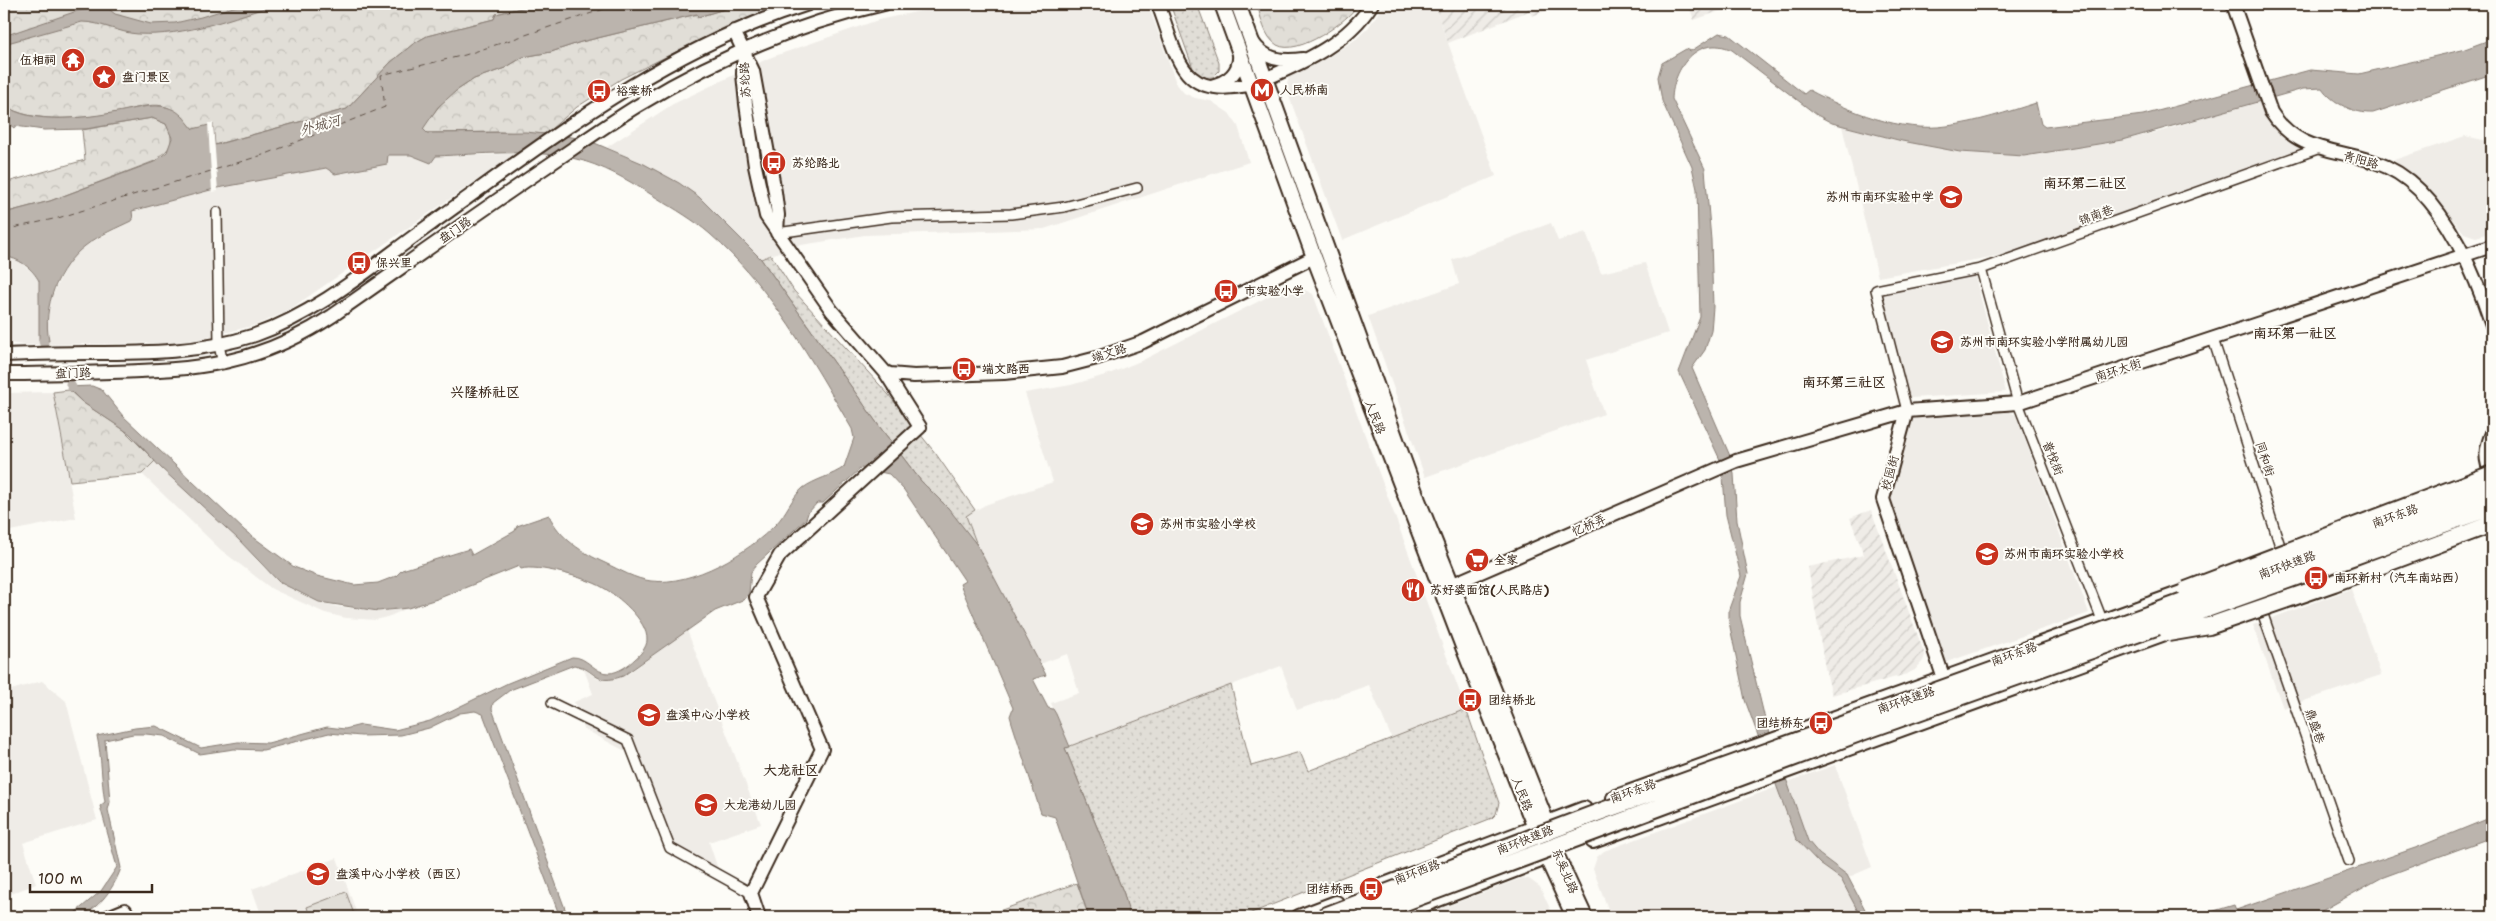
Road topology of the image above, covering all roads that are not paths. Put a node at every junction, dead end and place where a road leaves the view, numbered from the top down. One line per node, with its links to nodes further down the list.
1 (808, 4): 8 (street, 盘门路)
2 (884, 4): 11 (street, 盘门路)
3 (1158, 4): 15 (street)
4 (1222, 4): 10 (main road, 人民路)
5 (1238, 4): 9 (main road, 人民路)
6 (1372, 4): 12 (street)
7 (2233, 4): 16 (street, 青阳路)
8 (734, 30): 11 (street, 苏纶路); 27 (street, 盘门路)
9 (1252, 41): 12 (street); 13 (main road, 人民路)
10 (1239, 49): 14 (main road, 人民路); 15 (street)
11 (744, 50): 19 (street, 苏纶路); 29 (street, 盘门路)
12 (1315, 56): 13 (street)
13 (1265, 79): 43 (main road, 人民路)
14 (1252, 84): 15 (street); 22 (main road, 人民路)
15 (1203, 86)
16 (2320, 148): 21 (street, 青阳路); 23 (street, 锦南巷)
17 (1137, 188): 19 (street)
18 (217, 212): 27 (street)
19 (777, 233): 30 (street)
20 (2492, 246): 21 (street, 南环大街)
21 (2463, 256): 25 (street, 青阳路); 26 (street, 南环大街)
22 (1314, 257): 30 (street, 端文路); 43 (main road, 人民路)
23 (1981, 268): 24 (street, 锦南巷); 32 (street, 普悦街)
24 (1876, 290): 33 (street, 校园街)
25 (2492, 325)
26 (2213, 339): 32 (street, 南环大街); 41 (street, 同和街)
27 (219, 345): 28 (street, 盘门路); 29 (street)
28 (4, 355)
29 (223, 364): 31 (street, 盘门路)
30 (886, 372): 52 (street)
31 (4, 374)
32 (2018, 403): 33 (street, 南环大街); 45 (street, 普悦街)
33 (1907, 411): 35 (street, 南环大街); 46 (street, 校园街)
34 (2492, 433): 36 (street)
35 (1736, 461): 43 (street, 忆桥弄)
36 (2492, 475): 45 (highway, bridge)
37 (2492, 481): 41 (main road, 南环东路)
38 (2492, 491): 45 (highway, 南环快速路, bridge)
39 (2492, 508): 45 (highway, 南环快速路, bridge)
40 (2491, 522): 42 (main road, 南环东路); 45 (highway, bridge)
41 (2283, 557): 42 (street, 同和街); 45 (main road, 南环东路)
42 (2294, 586): 44 (main road, 南环东路)
43 (1447, 588): 49 (main road, 人民路)
44 (2258, 599): 45 (main road, 南环东路); 51 (street, 鼎盛巷)
45 (2112, 636): 46 (main road, 南环东路); 48 (main road, 南环东路); 57 (highway, 南环快速路, bridge); 58 (highway, 南环快速路, bridge)
46 (1944, 679): 48 (street, 校园街); 49 (main road, 南环东路)
47 (552, 703): 52 (street)
48 (1954, 710): 50 (main road, 南环东路)
49 (1541, 825): 50 (main road, 东吴北路); 56 (main road, 南环西路)
50 (1552, 856): 59 (main road); 60 (main road, 东吴北路); 61 (main road, 东吴北路)
51 (2349, 861)
52 (751, 893): 55 (street)
53 (127, 914): 54 (street)
54 (108, 917)
55 (759, 917)
56 (1299, 917)
57 (1322, 917)
58 (1365, 917)
59 (1391, 917)
60 (1574, 917)
61 (1585, 917)

